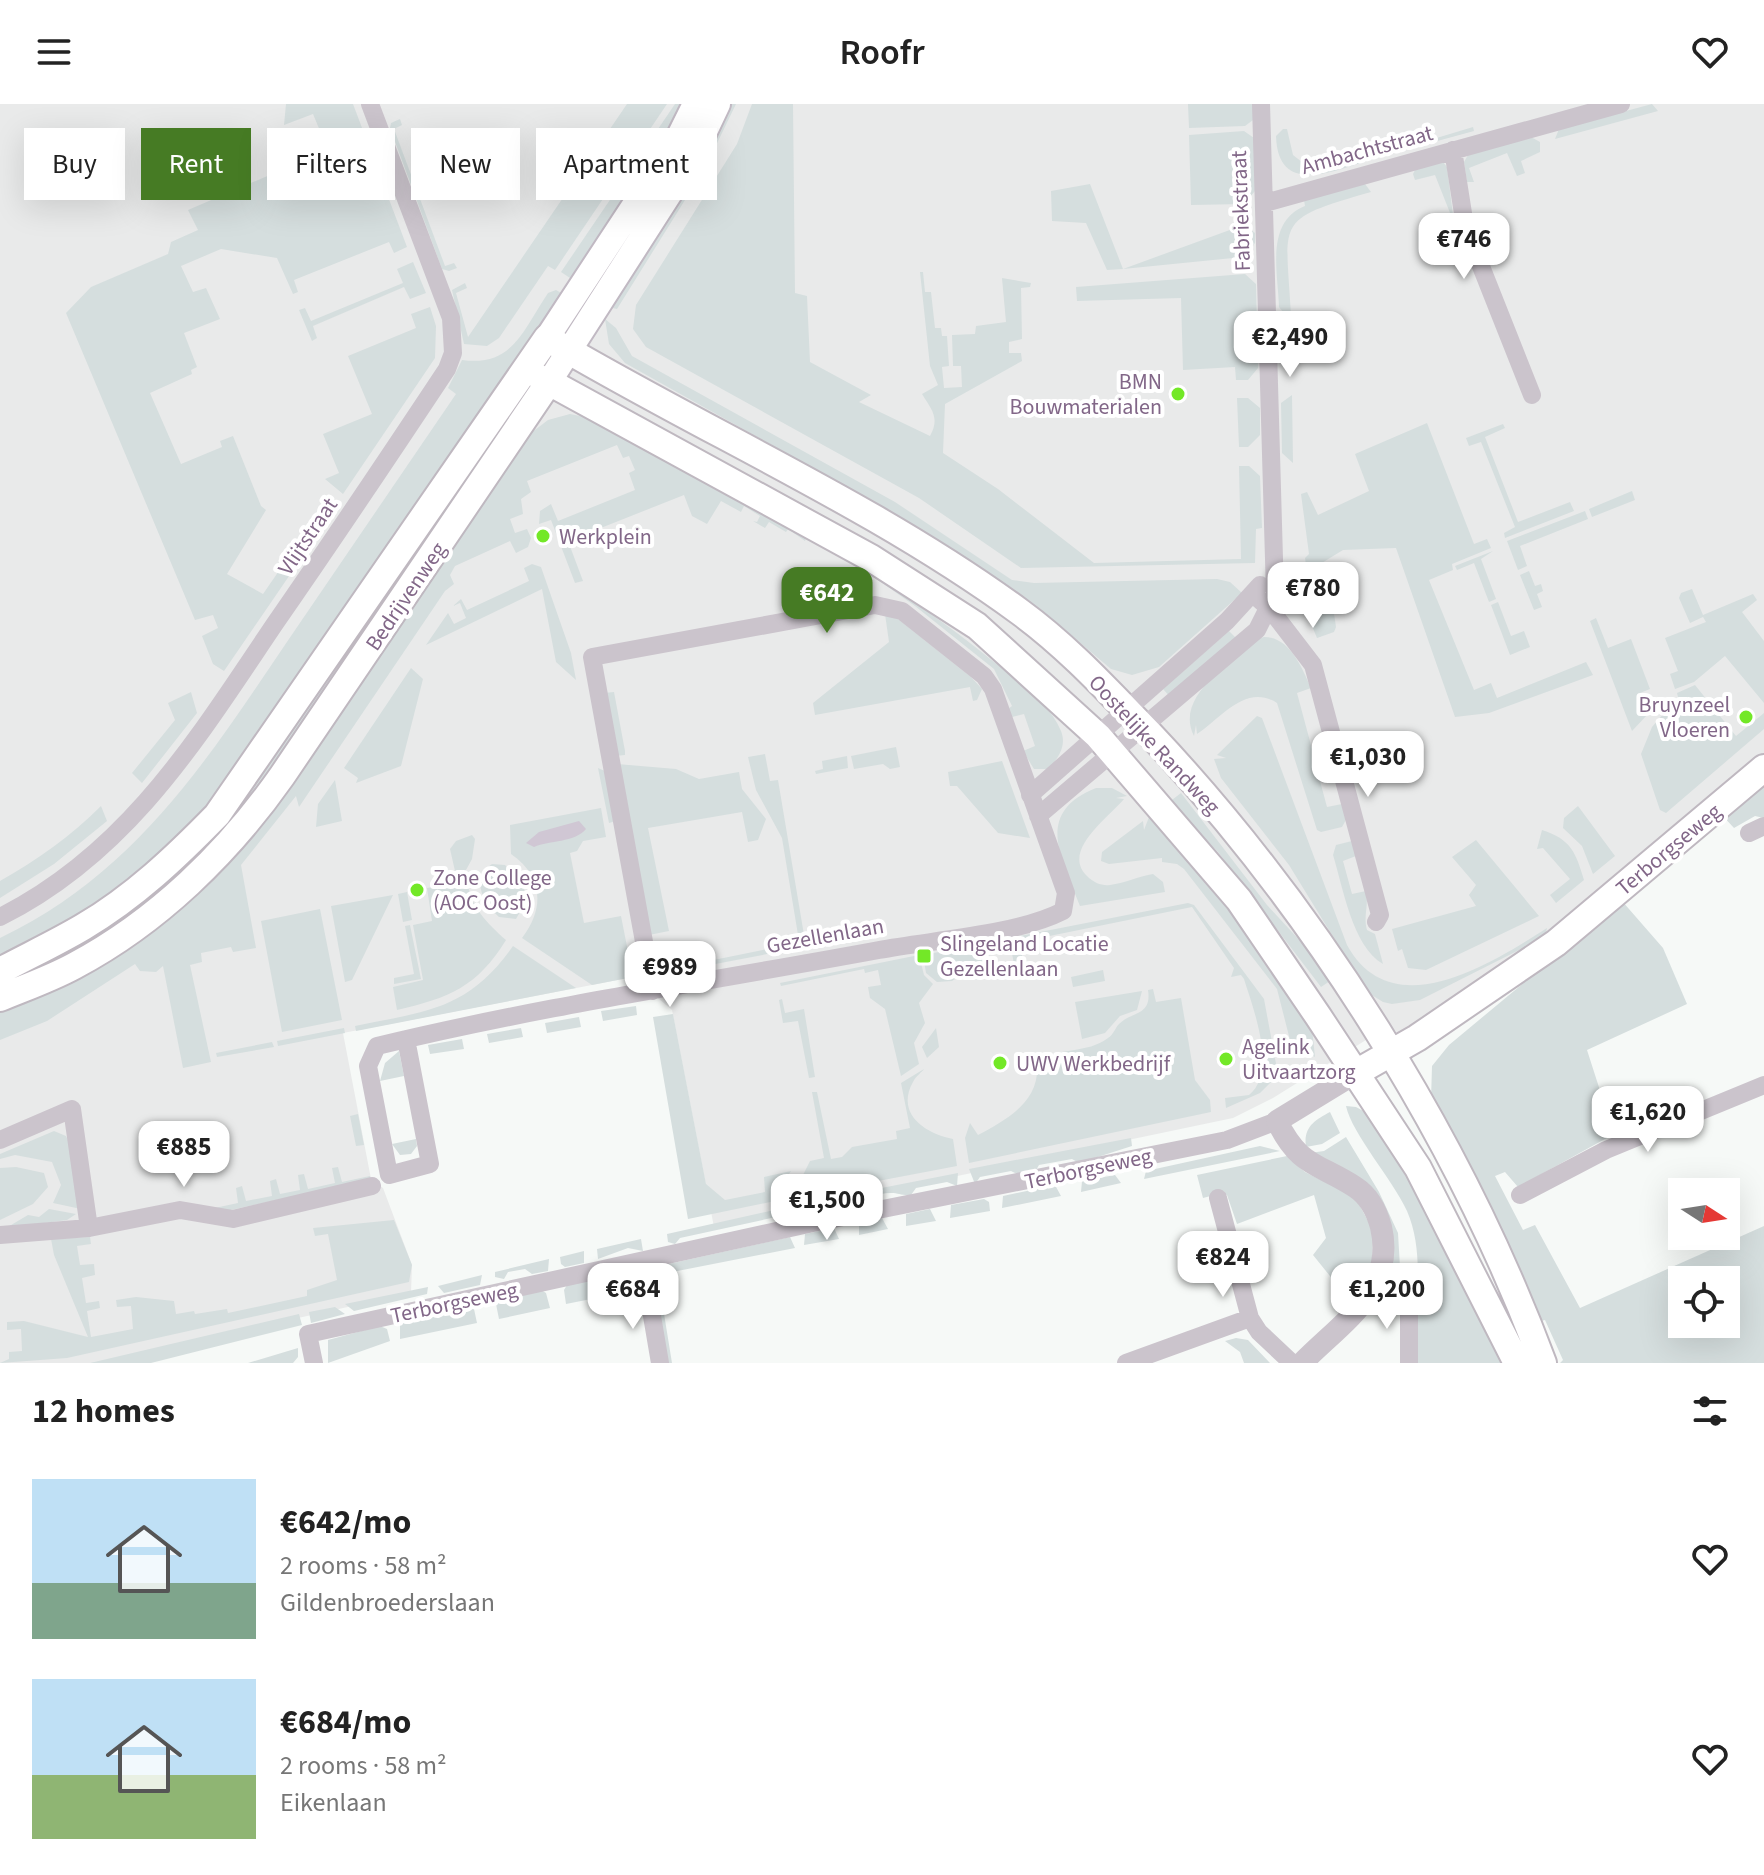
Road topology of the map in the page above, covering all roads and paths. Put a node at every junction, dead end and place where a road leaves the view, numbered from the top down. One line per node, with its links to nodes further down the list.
1 (370, 104): 20 (street, Vlijtstraat)
2 (695, 104): 8 (main road, Bedrijvenweg)
3 (718, 104): 8 (main road, Bedrijvenweg)
4 (1261, 104): 7 (street, Fabriekstraat)
5 (1621, 104): 6 (street, Ambachtstraat)
6 (1453, 150): 7 (street, Ambachtstraat); 11 (street)
7 (1265, 203): 12 (street, Fabriekstraat)
8 (557, 344): 9 (main road, Bedrijvenweg); 10 (main road, Bedrijvenweg); 15 (main road, Oostelijke Randweg)
9 (526, 369): 10 (main road, Oostelijke Randweg); 22 (main road, Bedrijvenweg)
10 (549, 382): 16 (main road, Oostelijke Randweg); 24 (main road, Bedrijvenweg)
11 (1532, 395)
12 (1273, 557): 13 (street, Fabriekstraat); 14 (street, Fabriekstraat)
13 (1254, 595): 14 (street); 15 (street, Fabriekstraat)
14 (1270, 609): 15 (street); 21 (street)
15 (1135, 719): 16 (street); 26 (main road, Oostelijke Randweg)
16 (1106, 745): 18 (street); 19 (street); 27 (main road, Oostelijke Randweg)
17 (1764, 768): 26 (main road, Terborgseweg)
18 (1030, 795): 19 (street); 23 (street)
19 (1038, 816): 23 (street, Gezellenlaan)
20 (0, 917)
21 (1376, 922)
22 (0, 971)
23 (653, 991): 25 (street, Gezellenlaan)
24 (0, 998)
25 (406, 1039): 25 (street, Gezellenlaan)
26 (1390, 1054): 27 (main road, Terborgseweg); 46 (main road, Oostelijke Randweg)
27 (1354, 1074): 29 (street, Terborgseweg); 45 (main road, Oostelijke Randweg)
28 (1764, 1085): 32 (street)
29 (1277, 1121): 36 (street, Terborgseweg); 37 (street)
30 (0, 1140): 34 (street)
31 (372, 1186): 34 (street)
32 (1520, 1195)
33 (1218, 1198): 38 (street)
34 (89, 1228): 35 (street)
35 (0, 1235)
36 (643, 1263): 39 (street, Terborgseweg); 40 (street)
37 (1374, 1291): 43 (street); 44 (street)
38 (1250, 1318): 41 (street); 42 (street)
39 (313, 1363)
40 (660, 1363)
41 (1126, 1363)
42 (1292, 1363)
43 (1302, 1363)
44 (1409, 1363)
45 (1517, 1363)
46 (1543, 1363)

